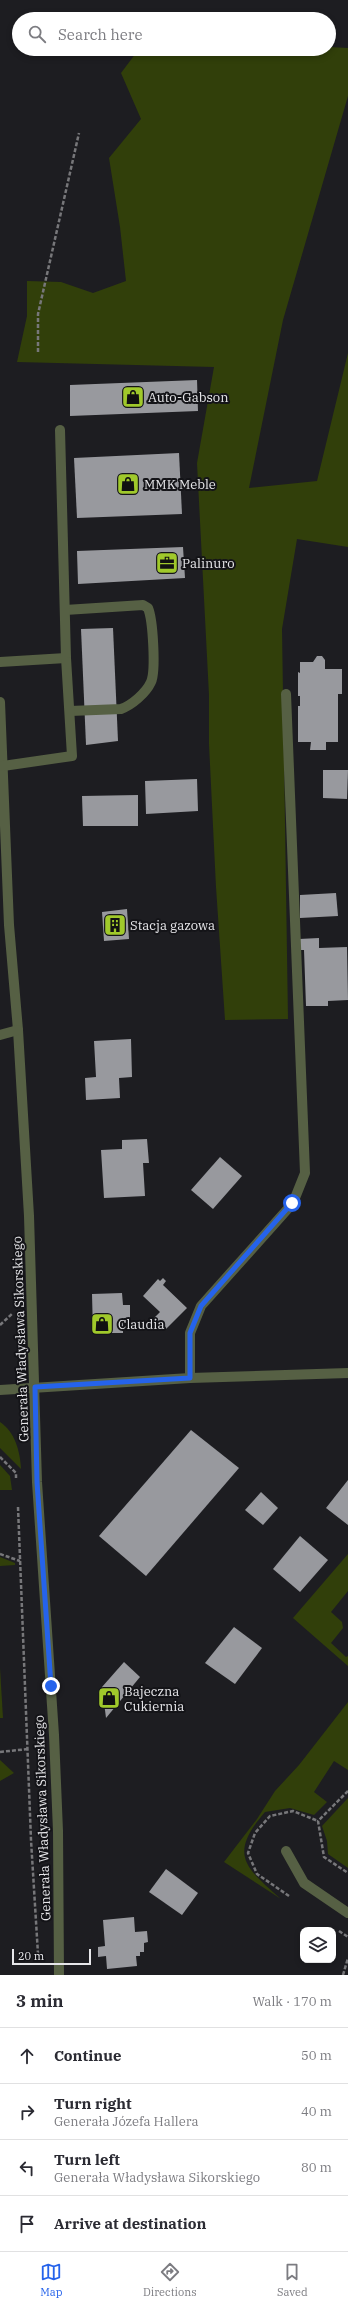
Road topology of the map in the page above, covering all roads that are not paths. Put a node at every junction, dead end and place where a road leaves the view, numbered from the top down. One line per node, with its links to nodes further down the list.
1 (60, 430): 2 (street)
2 (65, 610): 3 (street); 7 (street)
3 (66, 658): 4 (street); 7 (street)
4 (0, 662)
5 (286, 694): 13 (street)
6 (0, 702): 8 (street, Generała Władysława Sikorskiego)
7 (70, 711): 8 (street)
8 (2, 766): 9 (street, Generała Władysława Sikorskiego)
9 (4, 926): 10 (street, Generała Władysława Sikorskiego)
10 (18, 1030): 11 (street); 14 (street, Generała Władysława Sikorskiego)
11 (0, 1036)
12 (348, 1373): 13 (street)
13 (190, 1378): 14 (street)
14 (35, 1387): 15 (street); 18 (street, Generała Władysława Sikorskiego)
15 (0, 1390)
16 (286, 1852): 17 (street)
17 (348, 1913)
18 (59, 1975)

